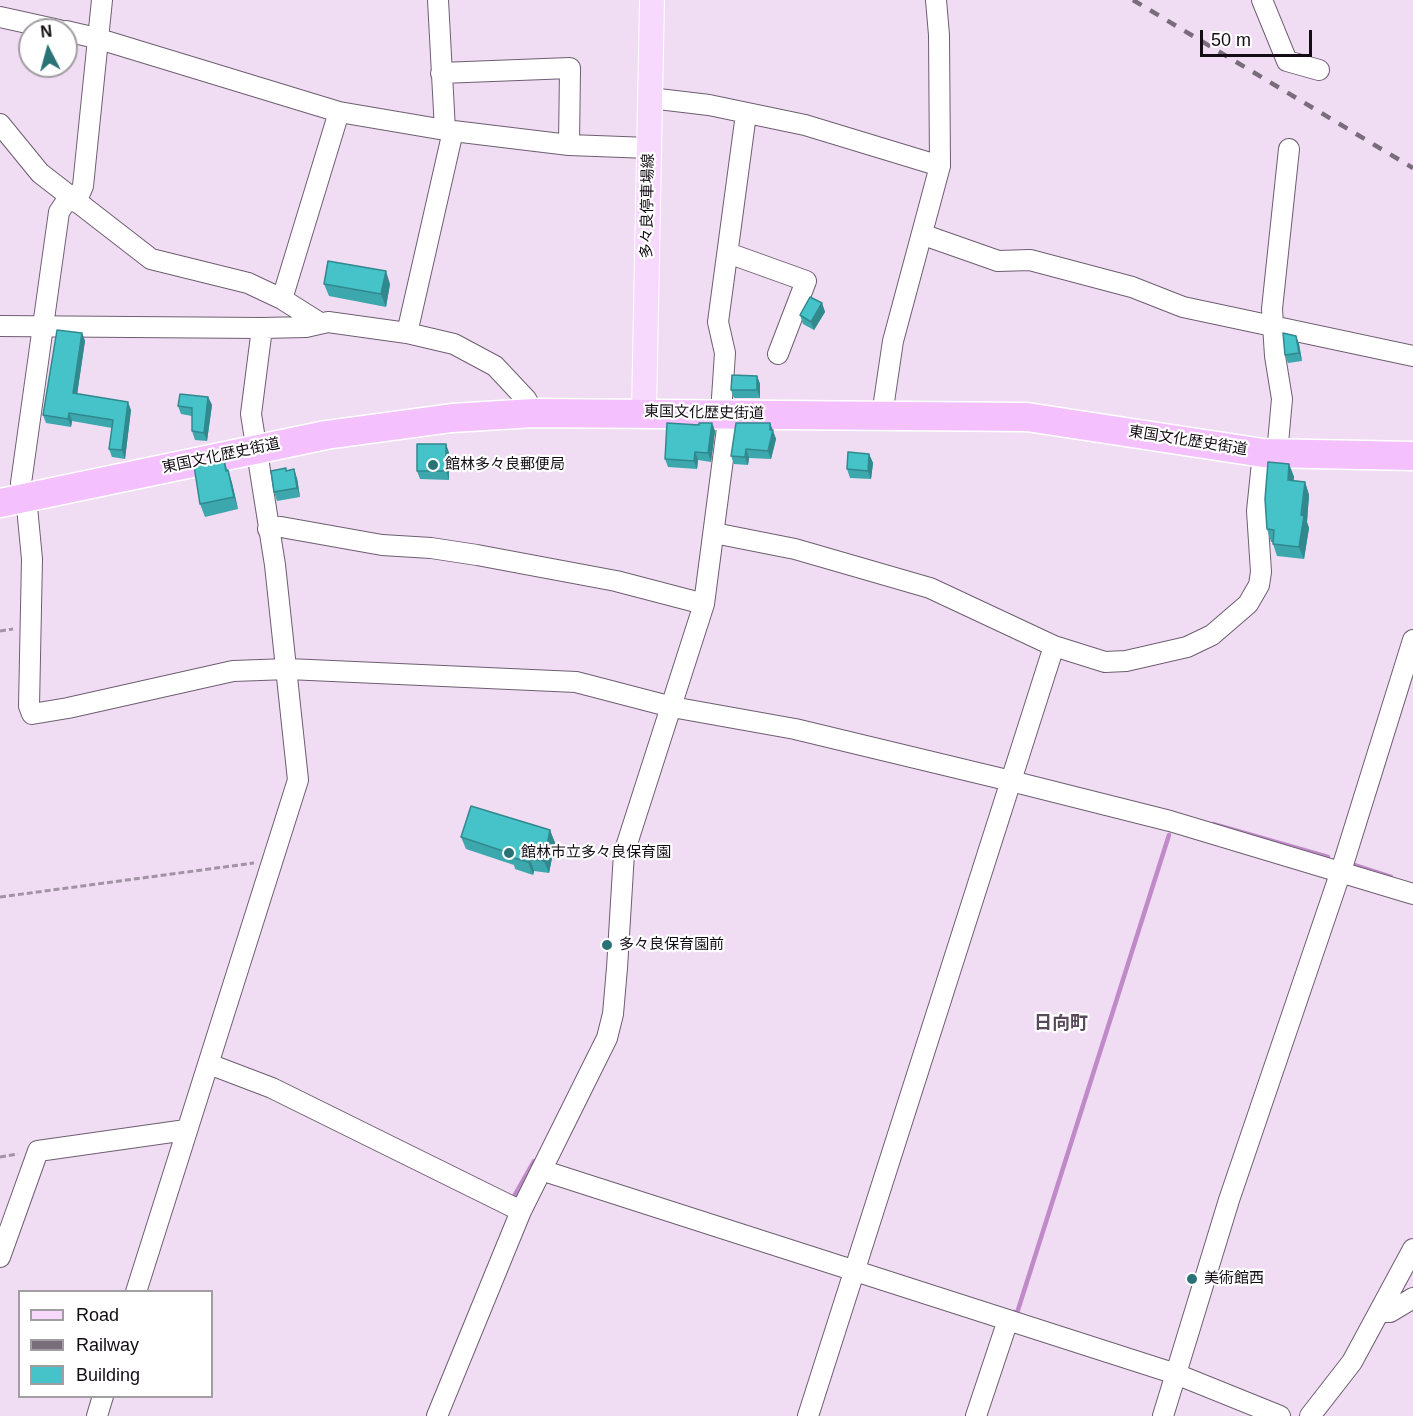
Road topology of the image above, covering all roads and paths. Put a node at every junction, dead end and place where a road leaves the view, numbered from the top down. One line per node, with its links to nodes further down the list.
1 (102, 0): 9 (street)
2 (438, 0): 11 (street)
3 (652, 0): 12 (main road, 多々良停車場線)
4 (936, 0): 20 (street)
5 (1262, 0): 10 (street)
6 (0, 17): 7 (street)
7 (18, 21)
8 (78, 34): 9 (street)
9 (96, 38): 13 (street); 21 (street)
10 (1319, 70)
11 (441, 73): 16 (street); 17 (street)
12 (650, 98): 14 (street); 18 (main road, 多々良停車場線)
13 (339, 112): 16 (street); 24 (street)
14 (747, 114): 20 (street); 23 (street)
15 (0, 124): 21 (street)
16 (449, 131): 17 (street); 30 (street)
17 (569, 145): 18 (street)
18 (649, 148): 33 (main road, 多々良停車場線)
19 (1288, 149): 29 (street)
20 (940, 166): 22 (street)
21 (73, 199): 24 (street); 27 (street)
22 (924, 236): 29 (street); 36 (street)
23 (728, 254): 31 (street); 35 (street)
24 (282, 299): 25 (street)
25 (320, 323): 28 (street); 30 (street)
26 (0, 326): 27 (street)
27 (42, 327): 28 (street); 40 (street)
28 (262, 328): 37 (street)
29 (1273, 328): 32 (street); 38 (street)
30 (407, 333): 34 (street)
31 (778, 354)
32 (1413, 356)
33 (644, 412): 34 (highway, 東国文化歴史街道); 35 (highway, 東国文化歴史街道)
34 (534, 413): 37 (highway, 東国文化歴史街道)
35 (725, 413): 36 (highway, 東国文化歴史街道); 42 (street)
36 (882, 415): 38 (highway, 東国文化歴史街道)
37 (254, 449): 40 (highway, 東国文化歴史街道); 41 (street)
38 (1270, 453): 39 (highway, 東国文化歴史街道); 45 (street)
39 (1413, 456)
40 (13, 500): 46 (street)
41 (268, 529): 43 (street); 46 (street)
42 (714, 534): 43 (street); 45 (street)
43 (704, 604): 47 (street)
44 (1413, 640): 50 (street)
45 (1054, 646): 48 (street)
46 (288, 669): 47 (street); 49 (street)
47 (672, 707): 48 (street); 55 (street)
48 (1011, 781): 50 (street); 59 (street)
49 (274, 861): 52 (path); 53 (street)
50 (1341, 870): 51 (street); 64 (street)
51 (1413, 894)
52 (0, 897)
53 (209, 1064): 54 (street); 56 (street)
54 (186, 1130): 58 (street); 60 (street)
55 (541, 1170): 56 (street); 59 (street)
56 (521, 1210): 67 (street)
57 (1413, 1249): 62 (street)
58 (0, 1257)
59 (854, 1272): 63 (street); 68 (street)
60 (137, 1290)
61 (1413, 1298): 62 (street)
62 (1381, 1312): 72 (street)
63 (1008, 1320): 64 (street); 69 (street)
64 (1176, 1374): 70 (street); 71 (street)
65 (102, 1398): 66 (street)
66 (97, 1416)
67 (437, 1416)
68 (808, 1416)
69 (976, 1416)
70 (1163, 1416)
71 (1280, 1416)
72 (1310, 1416)

